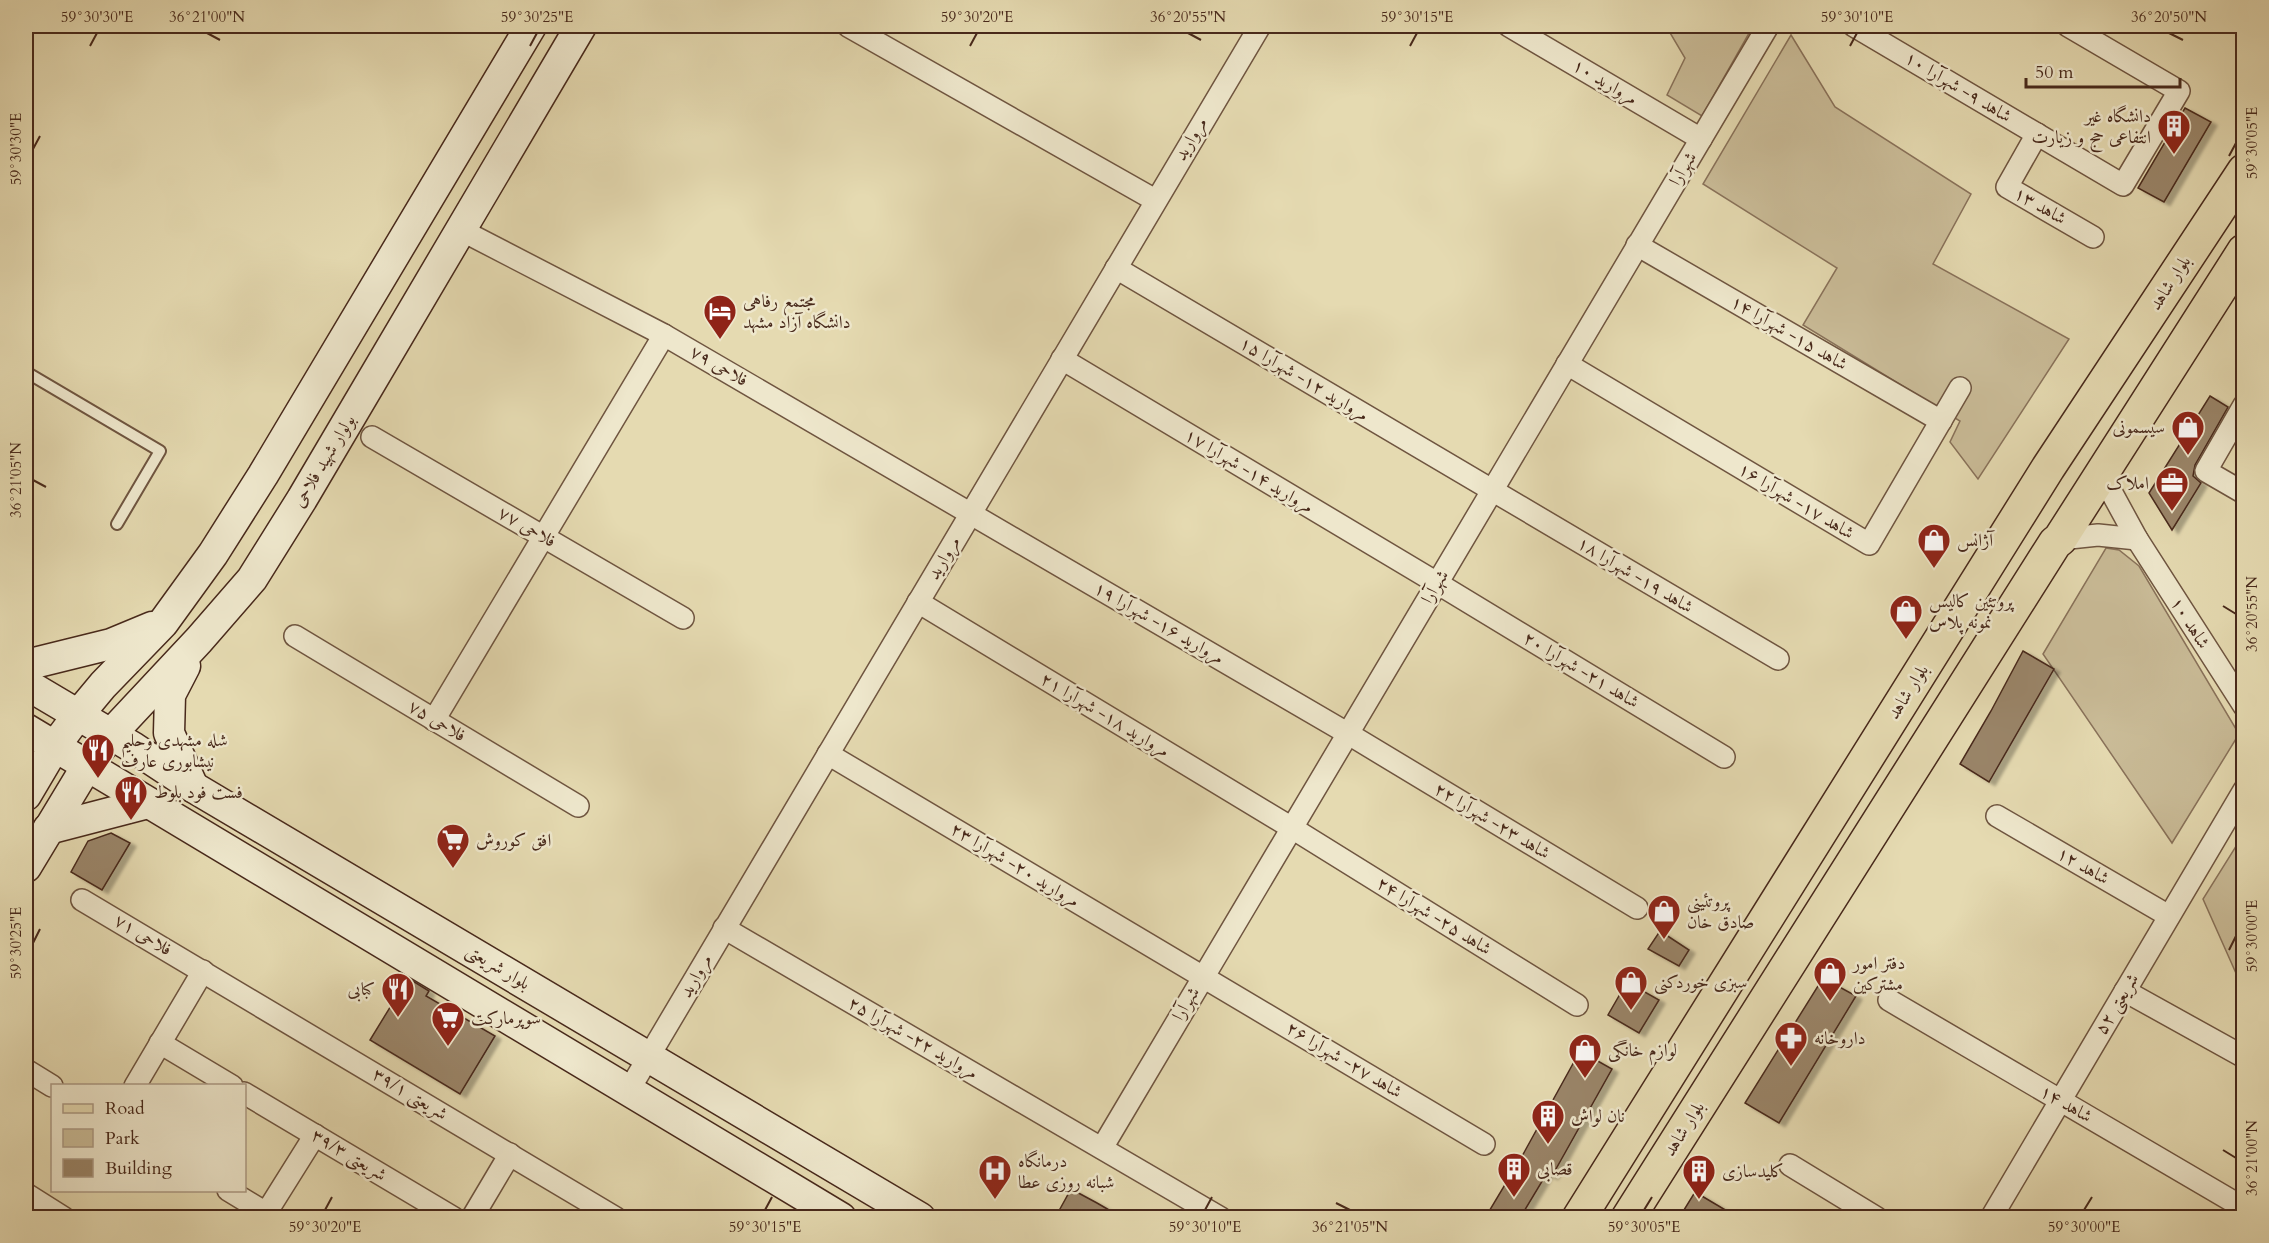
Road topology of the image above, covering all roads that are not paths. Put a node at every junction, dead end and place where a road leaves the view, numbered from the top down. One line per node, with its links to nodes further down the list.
1 (531, 26): 27 (main road)
2 (581, 26): 13 (main road, بولوار شهید فلاحی)
3 (848, 26): 12 (street)
4 (1260, 26): 12 (street, مروارید)
5 (1509, 26): 10 (street, مروارید ۱۰)
6 (1768, 26): 10 (street, شهرآرا)
7 (1854, 26): 9 (street, شاهد ۹- شهرآرا ۱۰)
8 (2068, 26): 9 (street, شاهد ۹- شهرآرا ۱۰)
9 (2037, 134): 14 (street, شاهد ۱۳)
10 (1701, 139): 15 (street, شهرآرا)
11 (2244, 171): 99 (main road, بلوار شاهد)
12 (1155, 200): 17 (street, مروارید)
13 (461, 230): 18 (street, فلاحی ۷۹); 30 (main road, بولوار شهید فلاحی)
14 (2093, 237)
15 (1637, 245): 20 (street, شهرآرا); 24 (street, شاهد ۱۵- شهرآرا ۱۴)
16 (2244, 251): 26 (main road, بلوار شاهد)
17 (1116, 268): 19 (street, مروارید); 28 (street, مروارید ۱۲- شهرآرا ۱۵)
18 (664, 334): 31 (street, فلاحی ۷۹); 33 (street)
19 (1062, 359): 31 (street, مروارید); 36 (street, مروارید ۱۴- شهرآرا ۱۷)
20 (1567, 364): 24 (street, شاهد ۱۷- شهرآرا ۱۶); 28 (street, شهرآرا)
21 (26, 372): 32 (lane)
22 (1960, 388): 24 (street, شاهد ۱۷- شهرآرا ۱۶)
23 (2244, 405): 29 (street)
24 (1941, 421)
25 (372, 437): 33 (street, فلاحی ۷۷)
26 (2101, 473): 34 (street, شاهد ۱۰); 35 (main road, بلوار شاهد)
27 (263, 475): 30 (main road); 39 (main road)
28 (1492, 490): 36 (street, شهرآرا); 42 (street, شاهد ۱۹- شهرآرا ۱۸)
29 (2244, 493)
30 (302, 499): 41 (main road, بولوار شهید فلاحی)
31 (971, 513): 37 (street, مروارید); 50 (street, مروارید ۱۶- شهرآرا ۱۹)
32 (117, 524)
33 (543, 536): 38 (street, فلاحی ۷۷); 47 (street)
34 (2137, 539): 35 (street); 45 (street, شاهد ۱۰)
35 (2060, 540): 100 (main road, بلوار شاهد)
36 (1437, 583): 50 (street, شهرآرا); 53 (street, شاهد ۲۱- شهرآرا ۲۰)
37 (918, 602): 52 (street, مروارید); 61 (street, مروارید ۱۸- شهرآرا ۲۱)
38 (682, 618)
39 (163, 623): 43 (main road); 46 (main road)
40 (295, 636): 47 (street, فلاحی ۷۵)
41 (199, 640): 49 (main road, بولوار شهید فلاحی); 55 (main road)
42 (1778, 659)
43 (26, 665)
44 (26, 684): 46 (main road, بلوار شریعتی)
45 (2244, 706)
46 (78, 715): 49 (main road, بلوار شریعتی); 51 (main road)
47 (434, 720): 59 (street, فلاحی ۷۵)
48 (26, 729): 51 (main road)
49 (111, 734): 54 (main road, بولوار شهید فلاحی); 55 (main road, بلوار شریعتی)
50 (1347, 734): 61 (street, شهرآرا); 65 (street, شاهد ۲۳- شهرآرا ۲۲)
51 (55, 746): 54 (main road); 57 (main road)
52 (828, 754): 67 (street, مروارید); 69 (street, مروارید ۲۰- شهرآرا ۲۳)
53 (1724, 757)
54 (87, 766): 58 (main road); 62 (main road, بولوار شهید فلاحی)
55 (193, 787): 74 (main road, بلوار شریعتی)
56 (2244, 790): 66 (street, شریعتی ۵۲)
57 (26, 795)
58 (148, 803): 62 (main road); 80 (main road)
59 (578, 806)
60 (1997, 816): 66 (street, شاهد ۱۲)
61 (1292, 828): 69 (street, شهرآرا); 72 (street, شاهد ۲۵- شهرآرا ۲۴)
62 (48, 829): 63 (main road, بولوار شهید فلاحی)
63 (26, 867)
64 (82, 900): 68 (street, فلاحی ۷۱)
65 (1637, 908)
66 (2169, 916): 70 (street, شریعتی ۵۲)
67 (724, 928): 74 (street, مروارید); 85 (street, مروارید ۲۲- شهرآرا ۲۵)
68 (203, 971): 73 (street); 86 (street, شریعتی ۳۹/۱)
69 (1203, 977): 84 (street, شاهد ۲۷- شهرآرا ۲۶); 85 (street, شهرآرا)
70 (2125, 991): 75 (street); 82 (street, شریعتی ۵۲)
71 (1889, 1000): 82 (street, شاهد ۱۴)
72 (1577, 1005)
73 (160, 1043): 77 (street); 78 (street)
74 (649, 1056): 80 (street, مروارید); 97 (main road, بلوار شریعتی)
75 (2244, 1057)
76 (26, 1070): 79 (street)
77 (136, 1084)
78 (229, 1084)
79 (51, 1085)
80 (629, 1090): 96 (main road)
81 (246, 1094): 83 (street, شریعتی ۳۹/۳)
82 (2060, 1100): 90 (street, شاهد ۱۴); 102 (street, شریعتی ۵۲)
83 (315, 1135): 92 (street); 93 (street, شریعتی ۳۹/۳)
84 (1484, 1144)
85 (1101, 1148): 98 (street, مروارید ۲۲- شهرآرا ۲۵)
86 (510, 1154): 94 (street); 95 (street, شریعتی ۳۹/۱)
87 (1790, 1165): 101 (street)
88 (230, 1192): 92 (street)
89 (26, 1194): 91 (street)
90 (2244, 1208)
91 (53, 1215)
92 (264, 1215)
93 (454, 1218)
94 (472, 1218)
95 (616, 1218)
96 (841, 1218)
97 (920, 1218)
98 (1221, 1218)
99 (1579, 1218)
100 (1628, 1218)
101 (1877, 1218)
102 (1991, 1218)

